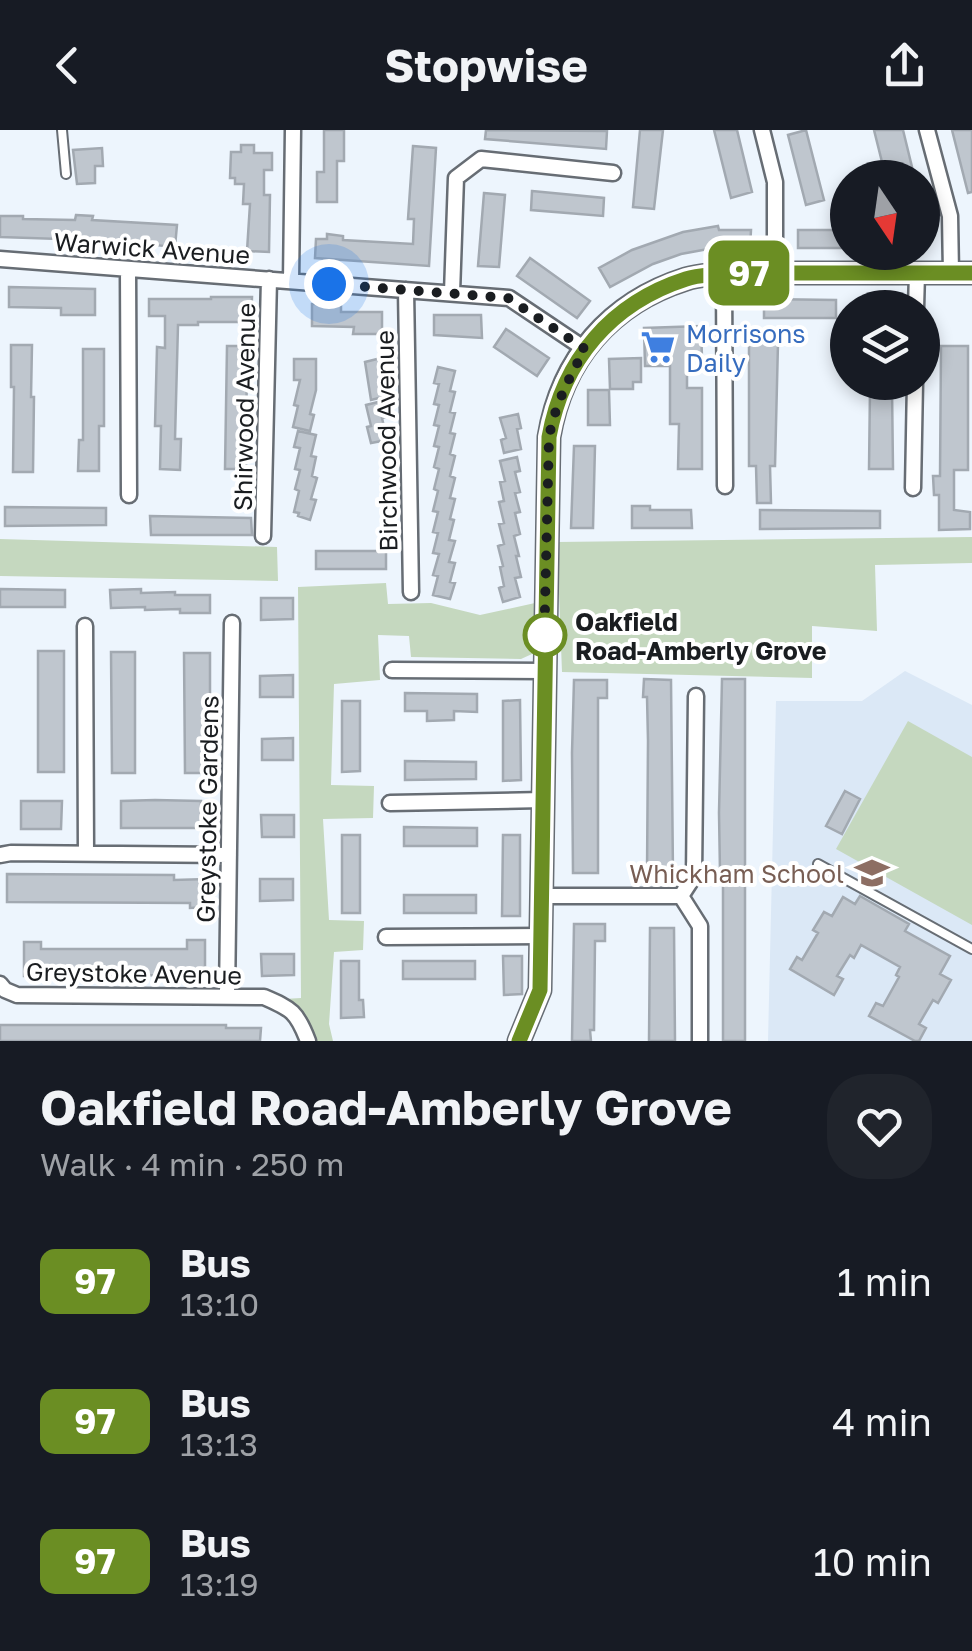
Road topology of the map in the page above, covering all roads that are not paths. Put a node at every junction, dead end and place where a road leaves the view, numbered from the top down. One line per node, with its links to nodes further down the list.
1 (62, 130): 5 (lane)
2 (293, 130): 14 (street)
3 (762, 130): 9 (street)
4 (927, 130): 12 (street)
5 (66, 174)
6 (613, 174): 17 (street)
7 (0, 259): 8 (street, Warwick Avenue)
8 (128, 269): 13 (street, Warwick Avenue); 22 (street)
9 (774, 272): 10 (street); 11 (street)
10 (724, 273): 18 (street); 20 (street)
11 (917, 273): 12 (street); 16 (street)
12 (962, 273)
13 (268, 280): 14 (street, Warwick Avenue); 23 (street, Shirwood Avenue)
14 (290, 281): 15 (street, Warwick Avenue)
15 (406, 290): 17 (street, Warwick Avenue); 24 (street, Birchwood Avenue)
16 (917, 290)
17 (452, 293): 18 (street, Warwick Avenue)
18 (585, 349): 28 (street)
19 (915, 400): 21 (street)
20 (725, 486)
21 (914, 488)
22 (129, 495)
23 (264, 536)
24 (410, 592)
25 (232, 622): 34 (street, Greystoke Gardens)
26 (85, 626): 32 (street)
27 (392, 670): 28 (street)
28 (544, 671): 30 (street)
29 (696, 696): 37 (street)
30 (543, 800): 31 (street); 36 (street)
31 (390, 803)
32 (86, 853): 33 (street); 34 (street)
33 (0, 855)
34 (229, 855): 42 (street, Greystoke Gardens)
35 (818, 864): 40 (lane)
36 (542, 896): 37 (street); 38 (street)
37 (681, 896): 45 (street)
38 (541, 936): 39 (street); 44 (street)
39 (386, 937)
40 (972, 950)
41 (0, 984): 42 (street, Greystoke Avenue)
42 (227, 996): 43 (street, Greystoke Avenue)
43 (308, 1041)
44 (519, 1041)
45 (700, 1041)

